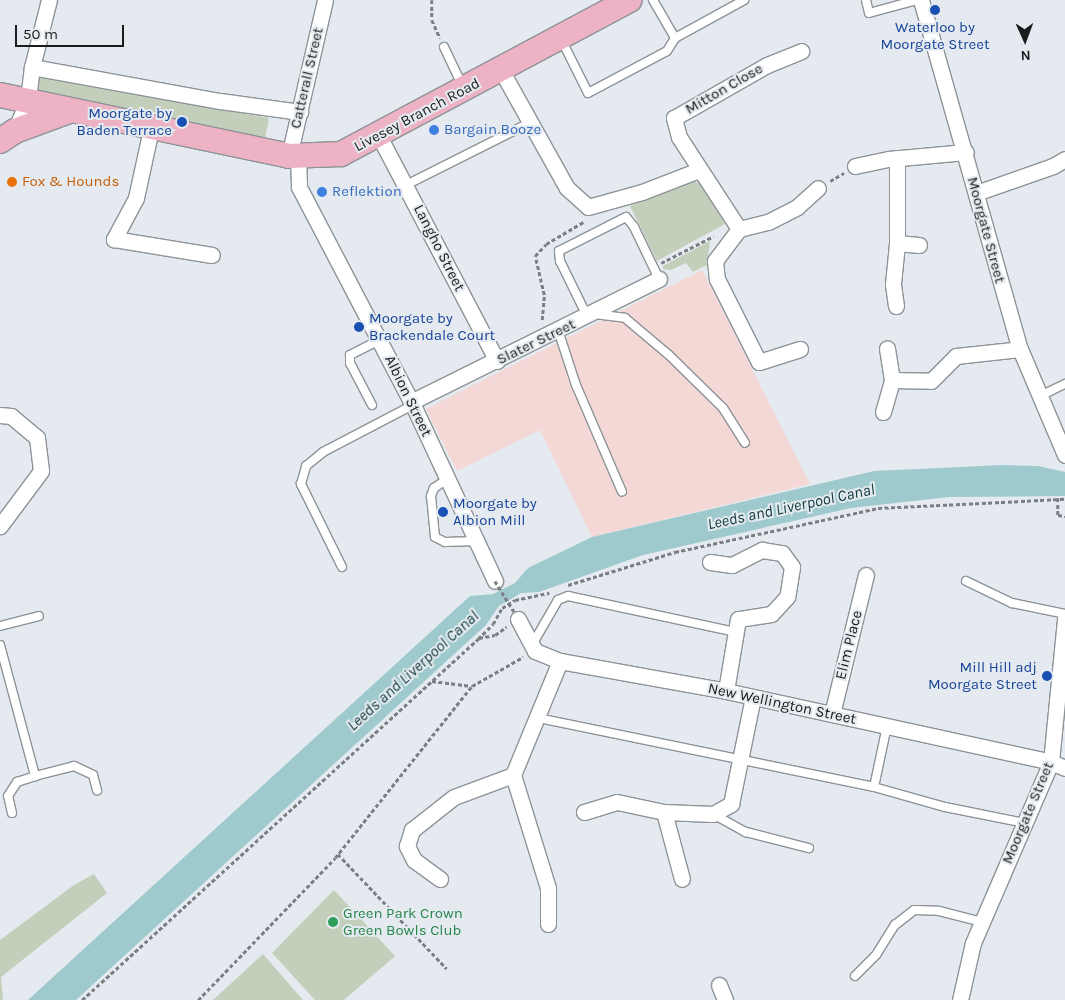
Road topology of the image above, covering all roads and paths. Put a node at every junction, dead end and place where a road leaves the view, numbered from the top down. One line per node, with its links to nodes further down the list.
1 (49, 0): 14 (street)
2 (432, 0): 12 (path)
3 (630, 0): 11 (main road, Livesey Branch Road)
4 (654, 0): 10 (lane)
5 (744, 0): 10 (lane)
6 (866, 0): 7 (lane)
7 (917, 0)
8 (921, 0): 25 (street, Moorgate Street)
9 (320, 1): 20 (street, Catterall Street)
10 (675, 38): 11 (lane)
11 (561, 40): 15 (main road, Livesey Branch Road)
12 (444, 47): 16 (lane)
13 (800, 51): 30 (street, Mitton Close)
14 (32, 67): 18 (street); 20 (street)
15 (501, 70): 16 (main road, Livesey Branch Road); 21 (street)
16 (465, 91): 24 (main road, Livesey Branch Road)
17 (0, 95): 18 (main road, Livesey Branch Road)
18 (28, 99): 19 (main road, Livesey Branch Road); 23 (street)
19 (69, 111): 22 (main road, Livesey Branch Road); 23 (main road)
20 (300, 112): 26 (street, Catterall Street)
21 (530, 122): 30 (street); 31 (lane)
22 (151, 129): 26 (main road, Livesey Branch Road); 37 (street)
23 (7, 136)
24 (380, 136): 26 (main road, Livesey Branch Road); 31 (street, Langho Street)
25 (966, 152): 27 (street); 33 (street, Moorgate Street)
26 (294, 157): 42 (street, Albion Street)
27 (897, 158): 29 (street); 35 (street)
28 (1065, 159): 33 (street)
29 (855, 166): 32 (path)
30 (699, 170): 34 (street)
31 (406, 185): 46 (street, Langho Street)
32 (818, 188): 34 (street)
33 (976, 193): 45 (street, Moorgate Street)
34 (740, 228): 38 (path); 44 (street)
35 (897, 243): 36 (street); 39 (street)
36 (919, 245)
37 (212, 255)
38 (659, 279): 40 (street, Slater Street); 40 (lane)
39 (896, 306)
40 (589, 315): 41 (street, Slater Street); 54 (lane)
41 (558, 330): 46 (street, Slater Street); 57 (lane)
42 (380, 340): 50 (street, Albion Street); 51 (lane)
43 (887, 348): 47 (street)
44 (800, 349)
45 (1020, 349): 47 (street); 49 (street, Moorgate Street)
46 (497, 361): 50 (street, Slater Street)
47 (892, 380): 52 (street)
48 (1065, 384): 49 (lane)
49 (1040, 396): 55 (street, Moorgate Street)
50 (412, 404): 56 (street, Albion Street); 63 (lane)
51 (372, 405)
52 (883, 412)
53 (0, 415): 60 (street)
54 (745, 443)
55 (1065, 455)
56 (447, 479): 61 (street, Albion Street); 61 (lane)
57 (622, 492)
58 (1065, 499): 59 (path)
59 (1065, 516)
60 (0, 526)
61 (476, 541): 65 (street, Albion Street)
62 (710, 562): 72 (street)
63 (342, 567)
64 (866, 575): 80 (street, Elim Place)
65 (494, 581): 69 (path, bridge)
66 (966, 581): 67 (lane)
67 (1065, 614)
68 (39, 616): 71 (lane)
69 (515, 617): 73 (path); 75 (street)
70 (1065, 618): 84 (street, Moorgate Street)
71 (0, 626)
72 (736, 632): 75 (lane); 78 (street)
73 (478, 639)
74 (0, 644): 86 (lane)
75 (533, 648): 76 (street, New Wellington Street); 77 (path)
76 (560, 661): 78 (street, New Wellington Street); 81 (street)
77 (472, 686): 95 (path); 103 (path)
78 (726, 691): 79 (street, New Wellington Street)
79 (753, 697): 80 (street, New Wellington Street); 83 (street)
80 (832, 714): 82 (street, New Wellington Street)
81 (538, 718): 83 (lane); 85 (street)
82 (886, 726): 84 (street, New Wellington Street); 87 (lane)
83 (740, 760): 87 (lane); 92 (street)
84 (1058, 765): 93 (street, Moorgate Street)
85 (513, 775): 96 (street); 99 (street)
86 (35, 776): 88 (lane); 91 (lane)
87 (874, 787): 93 (lane)
88 (97, 790)
89 (584, 812): 90 (street)
90 (664, 812): 92 (street); 97 (street)
91 (12, 813)
92 (713, 814): 94 (lane)
93 (1025, 823): 98 (street, Moorgate Street)
94 (810, 848)
95 (338, 854): 100 (path); 104 (path)
96 (440, 879)
97 (682, 879)
98 (982, 922): 101 (lane); 106 (street, Moorgate Street)
99 (548, 924)
100 (446, 969)
101 (855, 976)
102 (719, 985): 105 (street)
103 (82, 1000)
104 (198, 1000)
105 (725, 1000)
106 (960, 1000)

